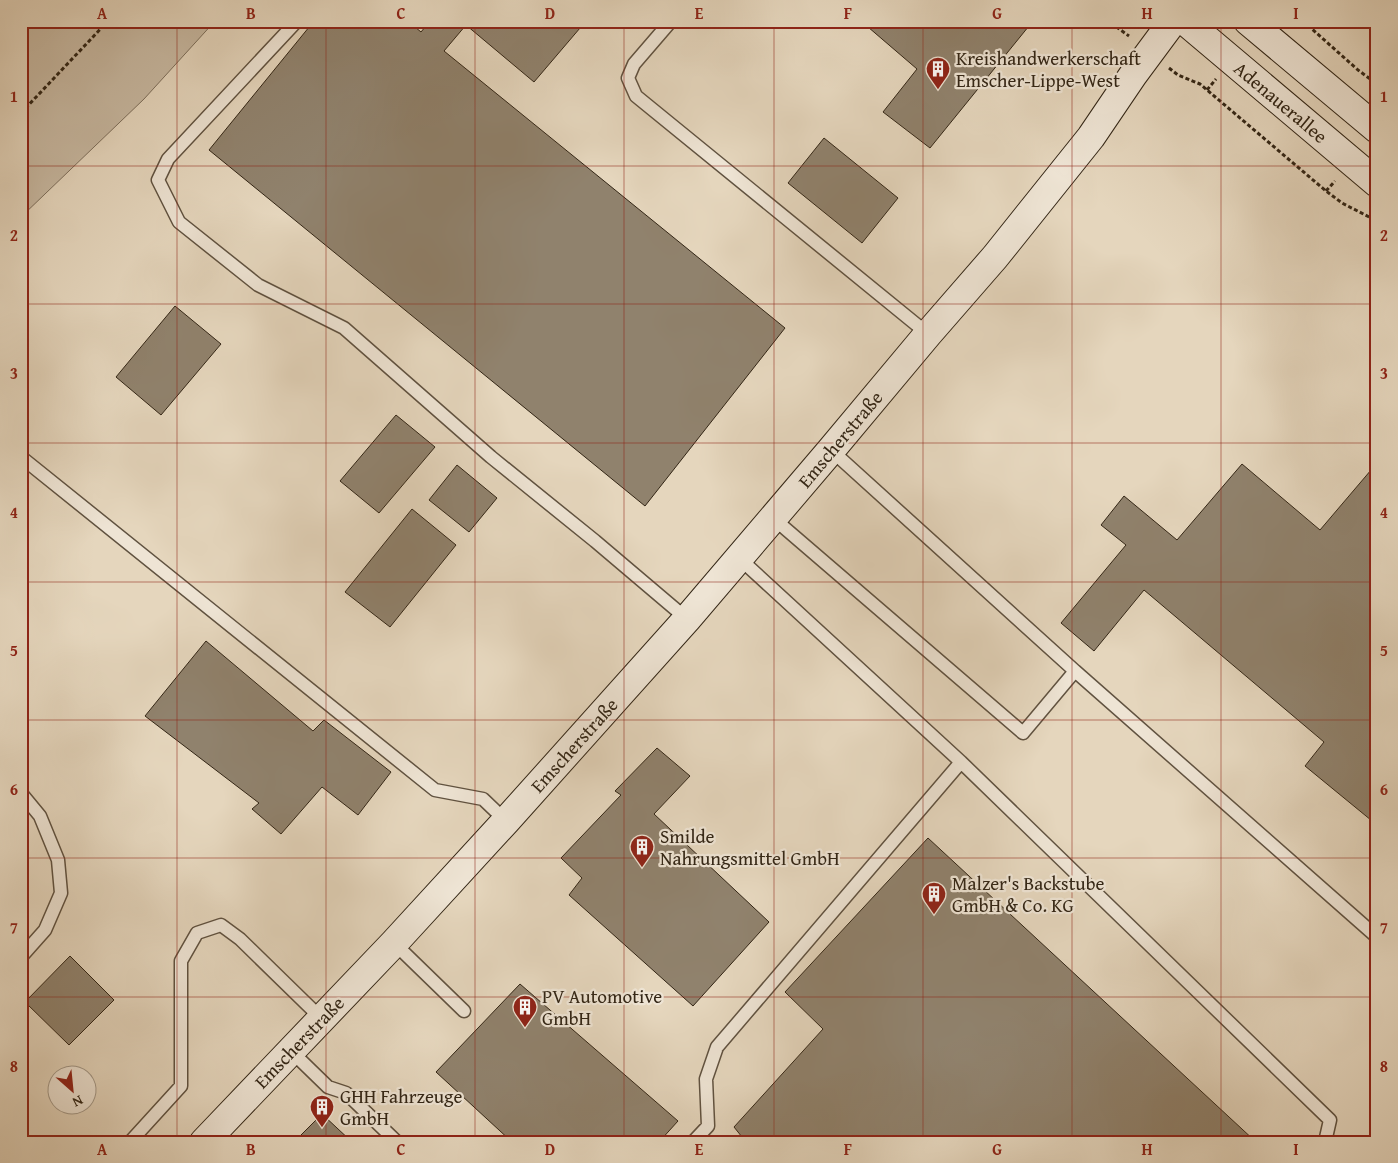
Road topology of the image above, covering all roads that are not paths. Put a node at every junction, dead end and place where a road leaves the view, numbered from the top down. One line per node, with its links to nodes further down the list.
1 (297, 21): 13 (lane)
2 (671, 21): 8 (lane)
3 (1174, 21): 8 (street, Emscherstraße)
4 (1185, 21): 7 (street, Adenauerallee)
5 (1248, 21): 6 (street)
6 (1377, 129)
7 (1377, 183)
8 (928, 334): 9 (street, Emscherstraße)
9 (831, 450): 11 (street, Emscherstraße); 14 (lane)
10 (21, 457): 17 (lane)
11 (773, 518): 12 (street, Emscherstraße); 14 (lane)
12 (739, 558): 13 (street, Emscherstraße); 15 (lane)
13 (687, 619): 17 (street, Emscherstraße)
14 (1075, 670): 18 (lane)
15 (961, 762): 27 (lane); 28 (lane)
16 (21, 793): 20 (lane)
17 (506, 820): 19 (street, Emscherstraße)
18 (1377, 937)
19 (394, 943): 21 (lane); 22 (street, Emscherstraße)
20 (21, 957)
21 (464, 1011)
22 (322, 1018): 23 (street, Emscherstraße); 24 (lane)
23 (291, 1051): 25 (street, Emscherstraße); 26 (lane)
24 (130, 1142)
25 (204, 1142)
26 (396, 1142)
27 (693, 1142)
28 (1325, 1142)

